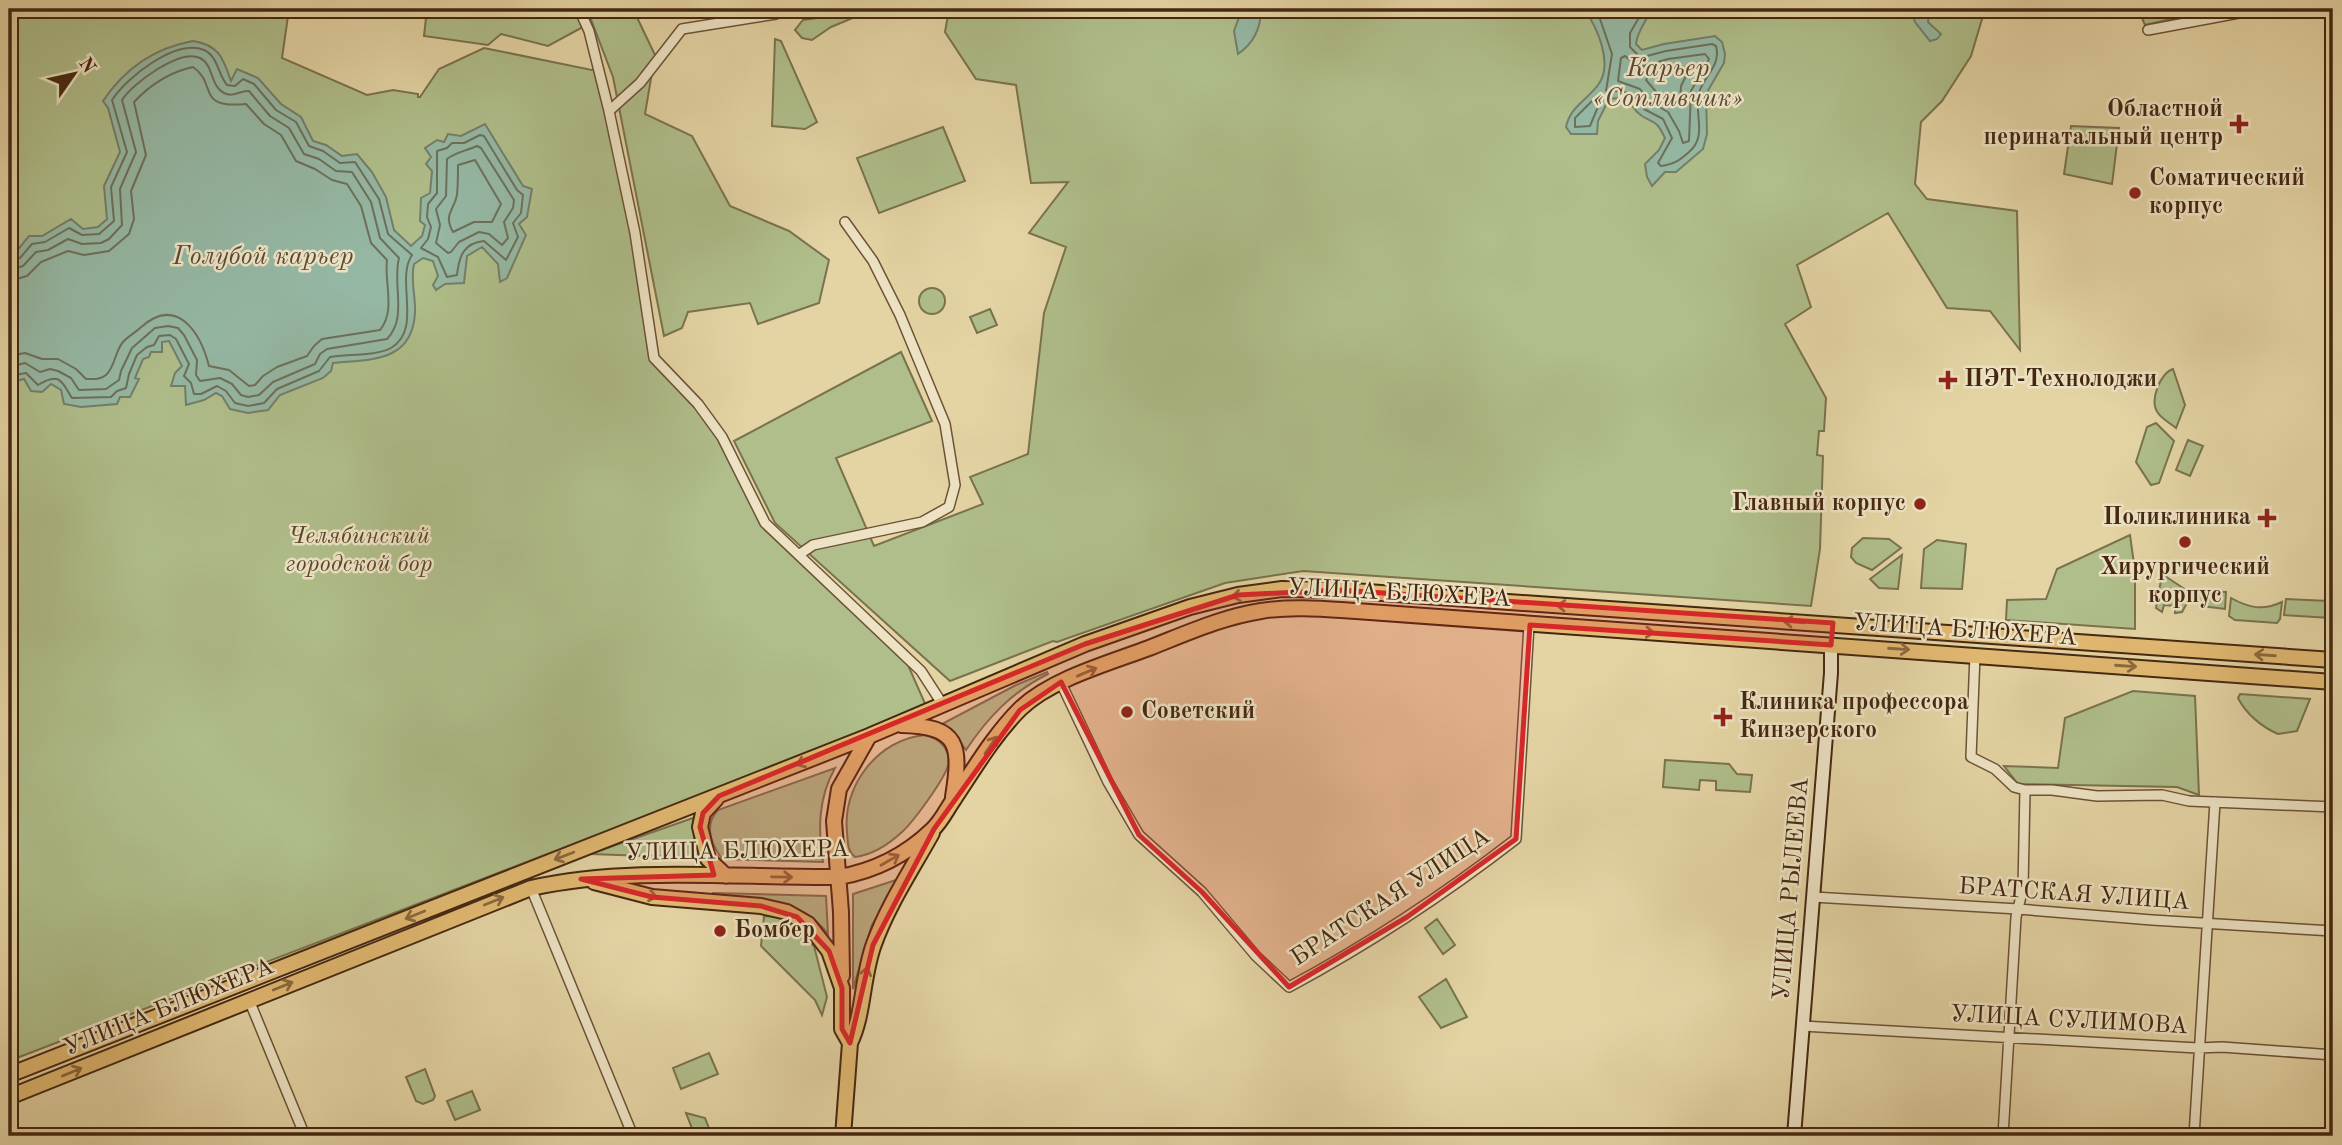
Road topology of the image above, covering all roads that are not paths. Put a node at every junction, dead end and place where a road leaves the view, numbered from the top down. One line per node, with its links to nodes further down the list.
1 (579, 9): 5 (street)
2 (789, 9): 5 (street)
3 (2260, 9): 4 (street)
4 (2148, 30)
5 (609, 111): 7 (street)
6 (845, 222): 7 (street)
7 (800, 554): 15 (street)
8 (1833, 624): 10 (main road); 12 (main road, УЛИЦА БЛЮХЕРА, one-way to 8); 15 (main road, УЛИЦА БЛЮХЕРА, one-way to 15)
9 (1529, 625): 10 (main road, УЛИЦА БЛЮХЕРА, one-way to 10); 14 (main road, УЛИЦА БЛЮХЕРА, one-way to 9); 14 (street, БРАТСКАЯ УЛИЦА)
10 (1831, 645): 11 (main road, УЛИЦА БЛЮХЕРА, one-way to 11); 28 (street, УЛИЦА РЫЛЕЕВА)
11 (1975, 654): 13 (main road, УЛИЦА БЛЮХЕРА, one-way to 13); 18 (street)
12 (2333, 660)
13 (2333, 682)
14 (1061, 683): 20 (main road, УЛИЦА БЛЮХЕРА, one-way to 14)
15 (943, 705): 16 (main road, УЛИЦА БЛЮХЕРА)
16 (895, 725): 17 (main road, УЛИЦА БЛЮХЕРА); 20 (main road)
17 (869, 736): 19 (main road, УЛИЦА БЛЮХЕРА, one-way to 19); 25 (main road)
18 (2025, 790): 21 (street); 29 (street)
19 (719, 796): 24 (main road); 39 (main road, УЛИЦА БЛЮХЕРА, one-way to 39)
20 (952, 802): 23 (main road, УЛИЦА БЛЮХЕРА)
21 (2215, 802): 22 (street); 30 (street)
22 (2333, 807)
23 (934, 829): 25 (main road, УЛИЦА БЛЮХЕРА, one-way to 23); 36 (main road, one-way to 23)
24 (726, 876): 25 (main road, УЛИЦА БЛЮХЕРА, one-way to 25); 26 (main road, УЛИЦА БЛЮХЕРА)
25 (839, 877): 32 (main road)
26 (581, 879): 27 (main road, УЛИЦА БЛЮХЕРА); 32 (main road, one-way to 32)
27 (531, 888): 33 (main road, УЛИЦА БЛЮХЕРА, one-way to 27); 42 (street)
28 (1812, 897): 29 (street, БРАТСКАЯ УЛИЦА); 34 (street, УЛИЦА РЫЛЕЕВА)
29 (2018, 909): 30 (street, БРАТСКАЯ УЛИЦА); 35 (street)
30 (2208, 923): 31 (street, БРАТСКАЯ УЛИЦА); 37 (street)
31 (2333, 931)
32 (842, 988): 36 (main road)
33 (250, 1000): 40 (main road, УЛИЦА БЛЮХЕРА, one-way to 33); 41 (street)
34 (1802, 1026): 35 (street, УЛИЦА СУЛИМОВА); 44 (street, УЛИЦА РЫЛЕЕВА)
35 (2008, 1037): 37 (street, УЛИЦА СУЛИМОВА); 45 (street)
36 (850, 1044): 43 (main road)
37 (2198, 1048): 38 (street, УЛИЦА СУЛИМОВА); 46 (street)
38 (2333, 1055)
39 (9, 1075)
40 (9, 1097)
41 (305, 1136)
42 (633, 1136)
43 (843, 1136)
44 (1794, 1136)
45 (2003, 1136)
46 (2194, 1136)

